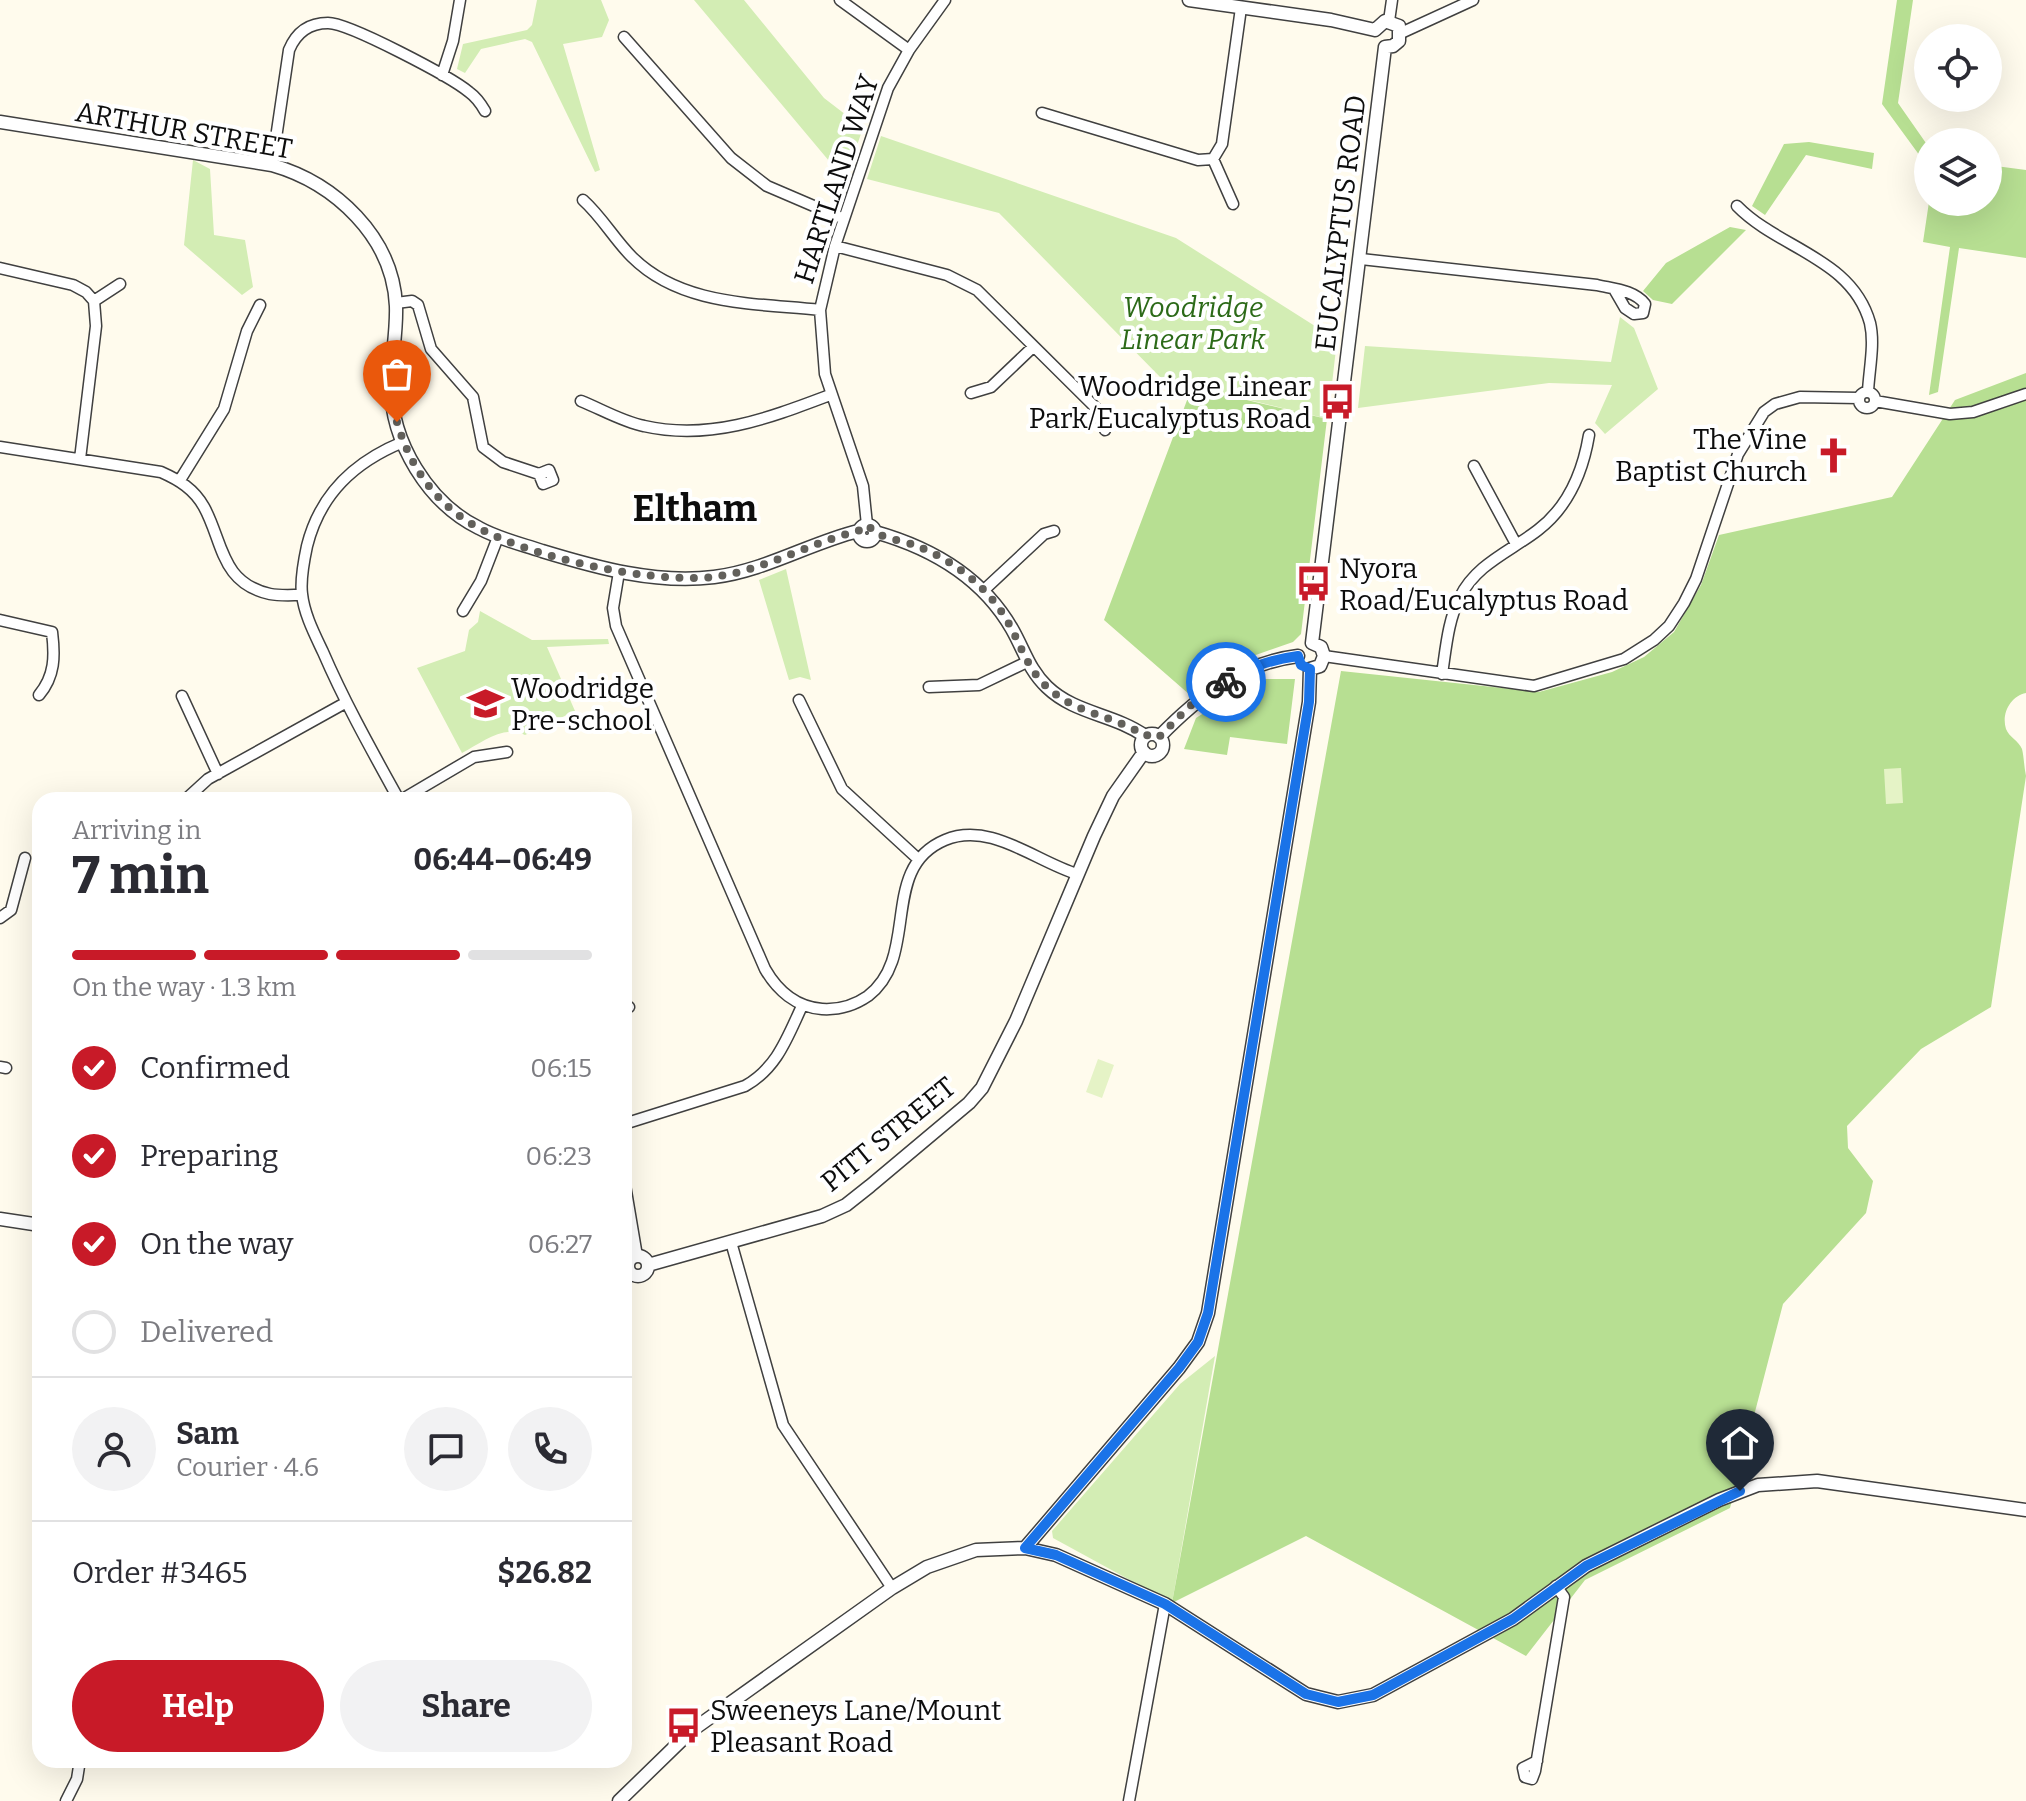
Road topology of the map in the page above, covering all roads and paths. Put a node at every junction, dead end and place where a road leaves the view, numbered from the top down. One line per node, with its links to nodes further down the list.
1 (460, 0): 14 (street)
2 (840, 0): 13 (street)
3 (945, 0): 13 (street, HARTLAND WAY)
4 (1189, 0): 7 (street)
5 (1392, 0): 8 (street)
6 (1473, 0): 10 (street)
7 (1241, 8): 9 (street); 18 (street)
8 (1389, 21): 9 (street); 10 (street)
9 (1375, 30): 12 (street)
10 (1401, 33): 12 (street)
11 (624, 37): 23 (street)
12 (1385, 47): 25 (street, EUCALYPTUS ROAD)
13 (909, 50): 23 (street, HARTLAND WAY)
14 (442, 75): 15 (street); 19 (street)
15 (485, 111)
16 (1042, 113): 18 (street)
17 (0, 122): 19 (street, ARTHUR STREET)
18 (1213, 159): 21 (street)
19 (272, 165): 30 (street, ARTHUR STREET)
20 (583, 200): 32 (street)
21 (1233, 204)
22 (1737, 206): 37 (street)
23 (844, 219): 24 (street, HARTLAND WAY)
24 (835, 246): 32 (street, HARTLAND WAY); 33 (street)
25 (1361, 259): 28 (street); 56 (street, EUCALYPTUS ROAD)
26 (0, 268): 29 (street)
27 (120, 284): 29 (street)
28 (1614, 289)
29 (94, 301): 43 (street)
30 (396, 303): 41 (street, ARTHUR STREET); 45 (street)
31 (260, 305): 46 (street)
32 (820, 310): 36 (street, HARTLAND WAY)
33 (1033, 347): 34 (street); 39 (street)
34 (971, 393)
35 (2026, 394): 37 (street)
36 (830, 395): 38 (street); 48 (street, HARTLAND WAY)
37 (1867, 397): 61 (street)
38 (581, 401)
39 (1105, 430)
40 (1589, 435): 50 (street)
41 (403, 442): 49 (street, ARTHUR STREET); 53 (street)
42 (0, 447): 43 (street)
43 (80, 459): 46 (street)
44 (1474, 466): 50 (street)
45 (539, 474)
46 (180, 480): 53 (street)
47 (1054, 531): 52 (street)
48 (867, 533): 51 (street, ARTHUR STREET); 52 (street, ARTHUR STREET)
49 (498, 537): 51 (street, ARTHUR STREET); 54 (street)
50 (1516, 544): 61 (street)
51 (619, 572): 79 (street)
52 (984, 590): 59 (street, ARTHUR STREET)
53 (302, 595): 66 (street)
54 (463, 611)
55 (0, 620): 63 (street)
56 (1312, 643): 57 (street); 58 (street)
57 (1298, 656): 60 (street); 68 (street)
58 (1324, 656): 60 (street); 61 (street)
59 (1027, 662): 62 (street); 67 (street, ARTHUR STREET)
60 (1310, 669): 90 (street)
61 (1442, 674)
62 (929, 687)
63 (39, 695)
64 (182, 696): 71 (street)
65 (799, 700): 76 (street)
66 (345, 703): 71 (street); 73 (street)
67 (1145, 736): 68 (street); 70 (street)
68 (1159, 737): 70 (street)
69 (507, 752): 74 (street)
70 (1144, 752): 77 (street, PITT STREET)
71 (218, 774): 72 (street)
72 (195, 792)
73 (395, 792)
74 (414, 792)
75 (25, 858): 78 (street)
76 (917, 858): 77 (street); 79 (street)
77 (1077, 874): 84 (street, PITT STREET)
78 (4, 916)
79 (802, 1006): 80 (street)
80 (632, 1121)
81 (0, 1219): 82 (street)
82 (32, 1224)
83 (632, 1226): 85 (street)
84 (731, 1242): 87 (street, PITT STREET); 92 (street)
85 (637, 1256): 86 (street); 87 (street)
86 (632, 1258)
87 (648, 1265): 88 (street)
88 (632, 1273)
89 (2026, 1510): 91 (street)
90 (1025, 1548): 92 (street); 93 (street)
91 (1556, 1586): 93 (street); 94 (street)
92 (892, 1588): 97 (street)
93 (1165, 1604): 98 (street)
94 (1537, 1761)
95 (79, 1768): 96 (street)
96 (66, 1801)
97 (619, 1801)
98 (1129, 1801)

